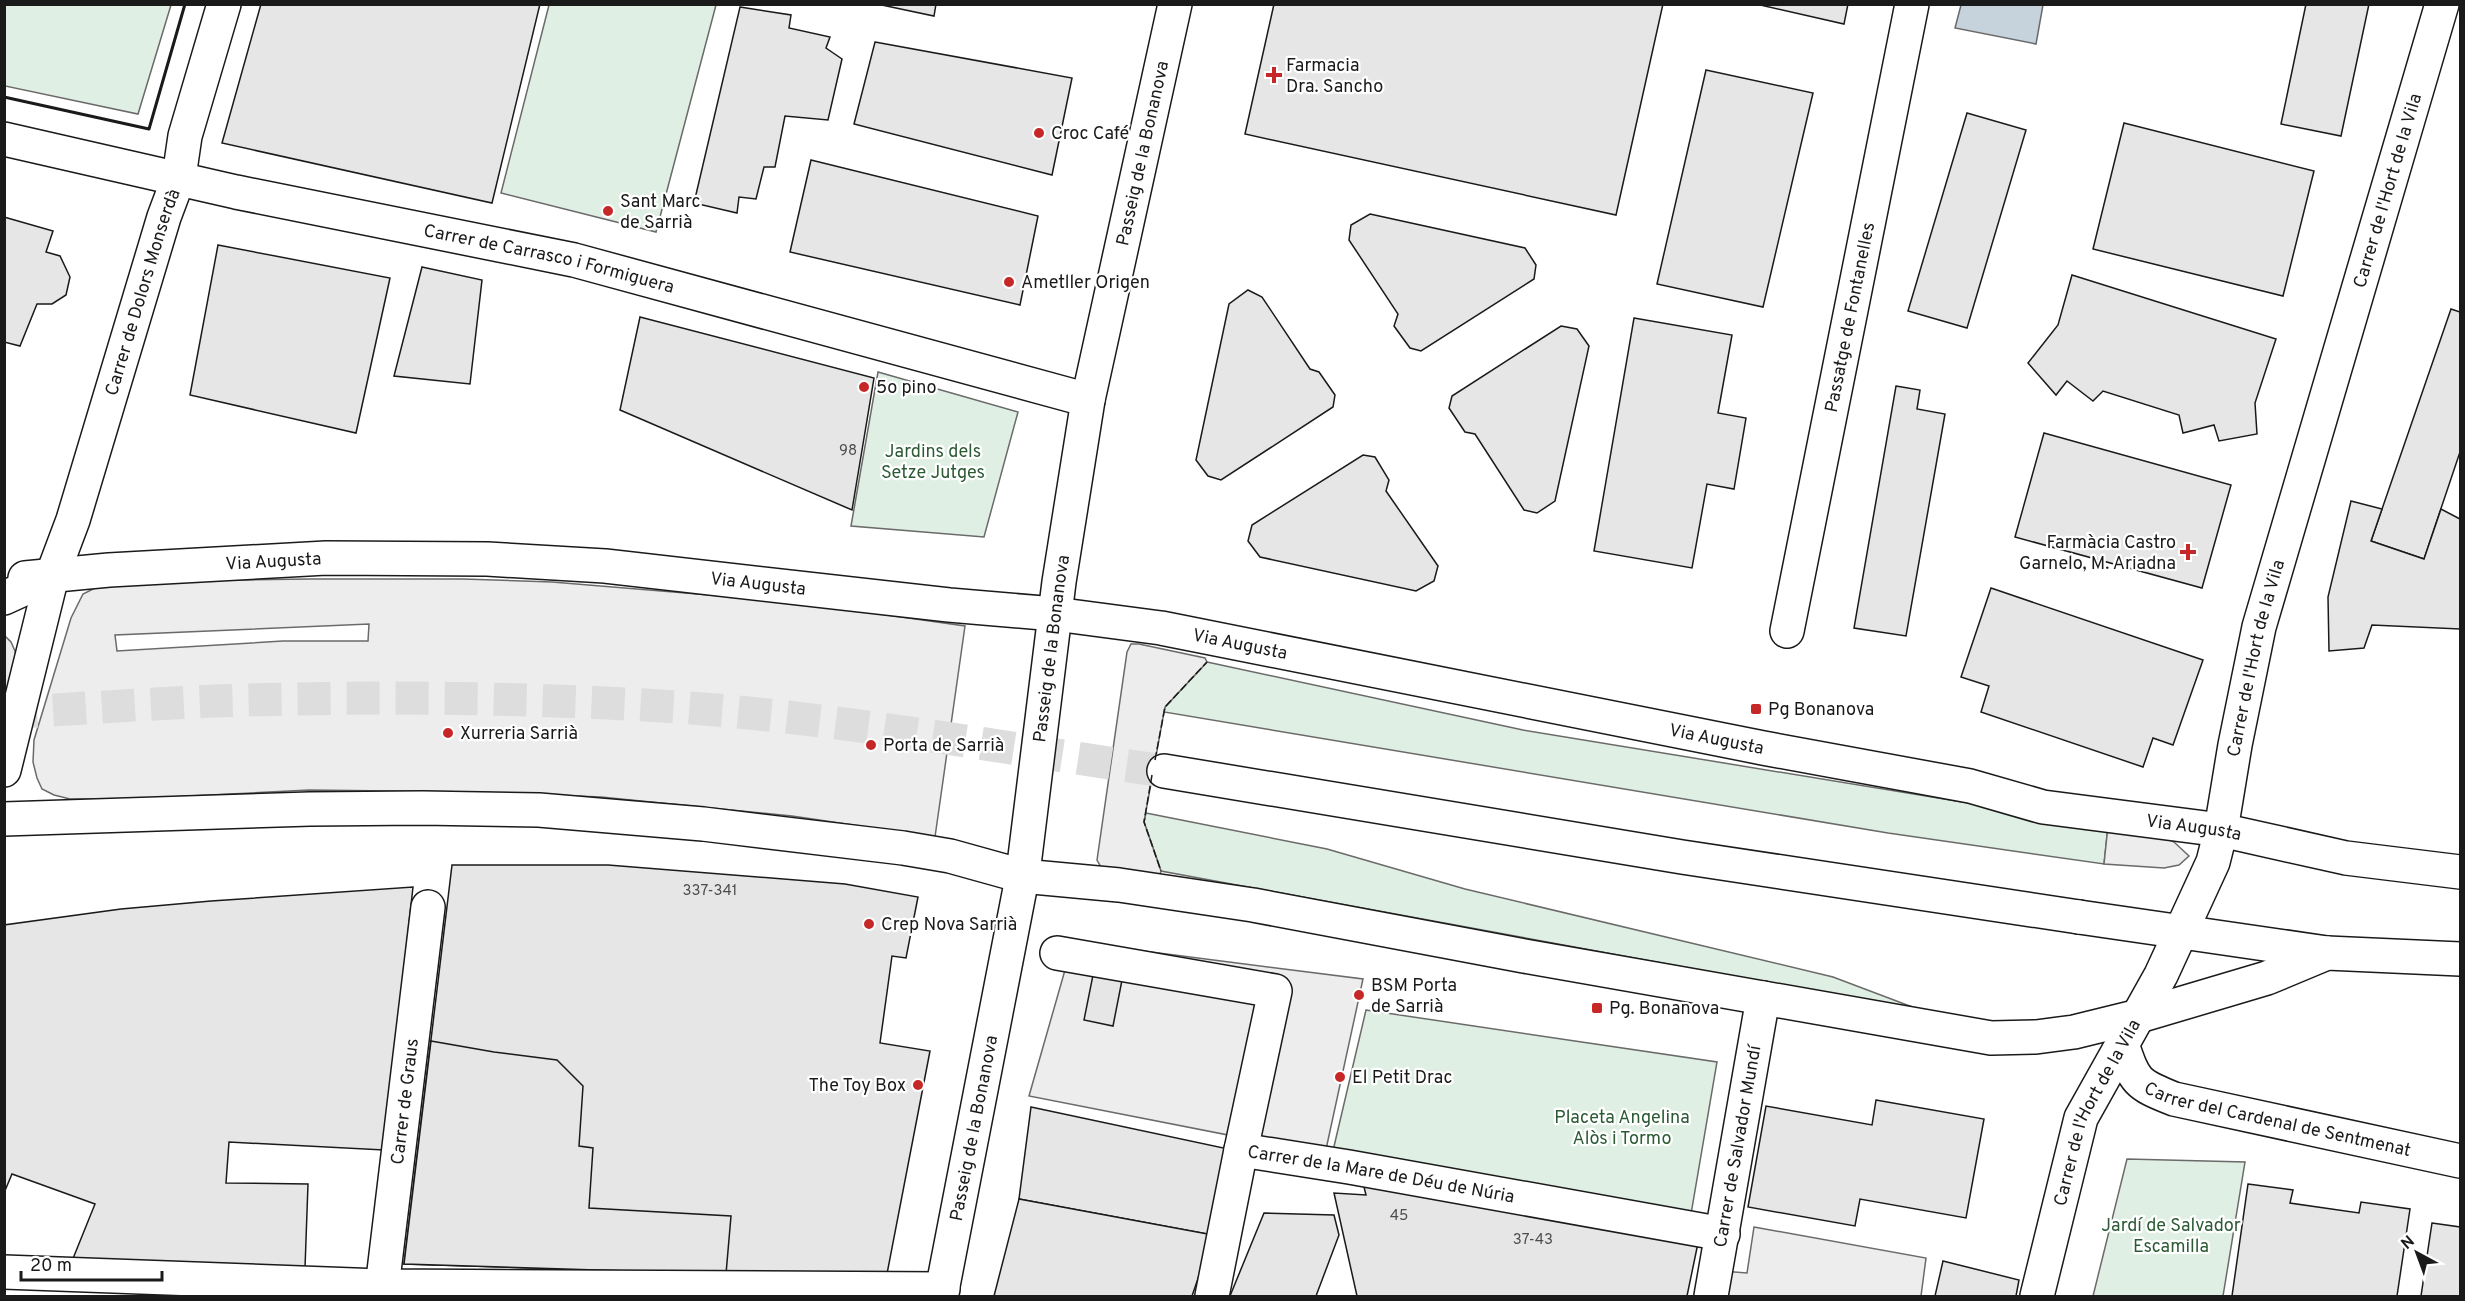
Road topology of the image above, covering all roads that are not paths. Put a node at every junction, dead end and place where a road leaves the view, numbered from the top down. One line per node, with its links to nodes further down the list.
1 (224, 4): 6 (main road, Carrer de Dolors Monserdà)
2 (1175, 4): 7 (main road, Passeig de la Bonanova)
3 (1912, 4): 12 (main road, Passatge de Fontanelles)
4 (2442, 4): 16 (main road, Carrer de l'Hort de la Vila)
5 (4, 139): 6 (main road, Carrer de Carrasco i Formiguera)
6 (179, 177): 7 (main road, Carrer de Carrasco i Formiguera); 8 (main road, Carrer de Dolors Monserdà)
7 (1088, 400): 11 (main road, Passeig de la Bonanova)
8 (52, 576): 9 (main road, Via Augusta); 10 (main road); 11 (main road, Via Augusta); 13 (main road, Carrer de Dolors Monserdà)
9 (4, 580)
10 (4, 598)
11 (1055, 614): 16 (main road, Via Augusta); 18 (main road, Passeig de la Bonanova)
12 (1787, 631)
13 (4, 770)
14 (1164, 771): 20 (main road)
15 (4, 819): 18 (main road)
16 (2221, 830): 17 (main road, Via Augusta); 20 (main road, Carrer de l'Hort de la Vila)
17 (2460, 872)
18 (1022, 876): 24 (main road); 32 (main road, Passeig de la Bonanova)
19 (428, 907): 31 (main road, Carrer de Graus)
20 (2180, 932): 22 (main road); 25 (main road, Carrer de l'Hort de la Vila)
21 (1057, 952): 27 (main road, Carrer de la Mare de Déu de Núria)
22 (2327, 952): 23 (main road); 25 (main road)
23 (2460, 959)
24 (1763, 998): 25 (main road); 29 (main road, Carrer de Salvador Mundí)
25 (2139, 1016): 26 (main road, Carrer de l'Hort de la Vila)
26 (2122, 1044): 28 (main road, Carrer del Cardenal de Sentmenat); 35 (main road, Carrer de l'Hort de la Vila)
27 (1241, 1150): 29 (main road, Carrer de la Mare de Déu de Núria); 33 (main road)
28 (2460, 1161)
29 (1723, 1234): 34 (main road, Carrer de Salvador Mundí)
30 (4, 1272): 31 (main road)
31 (381, 1291): 32 (main road)
32 (942, 1293)
33 (1212, 1296)
34 (1711, 1296)
35 (2037, 1296)

